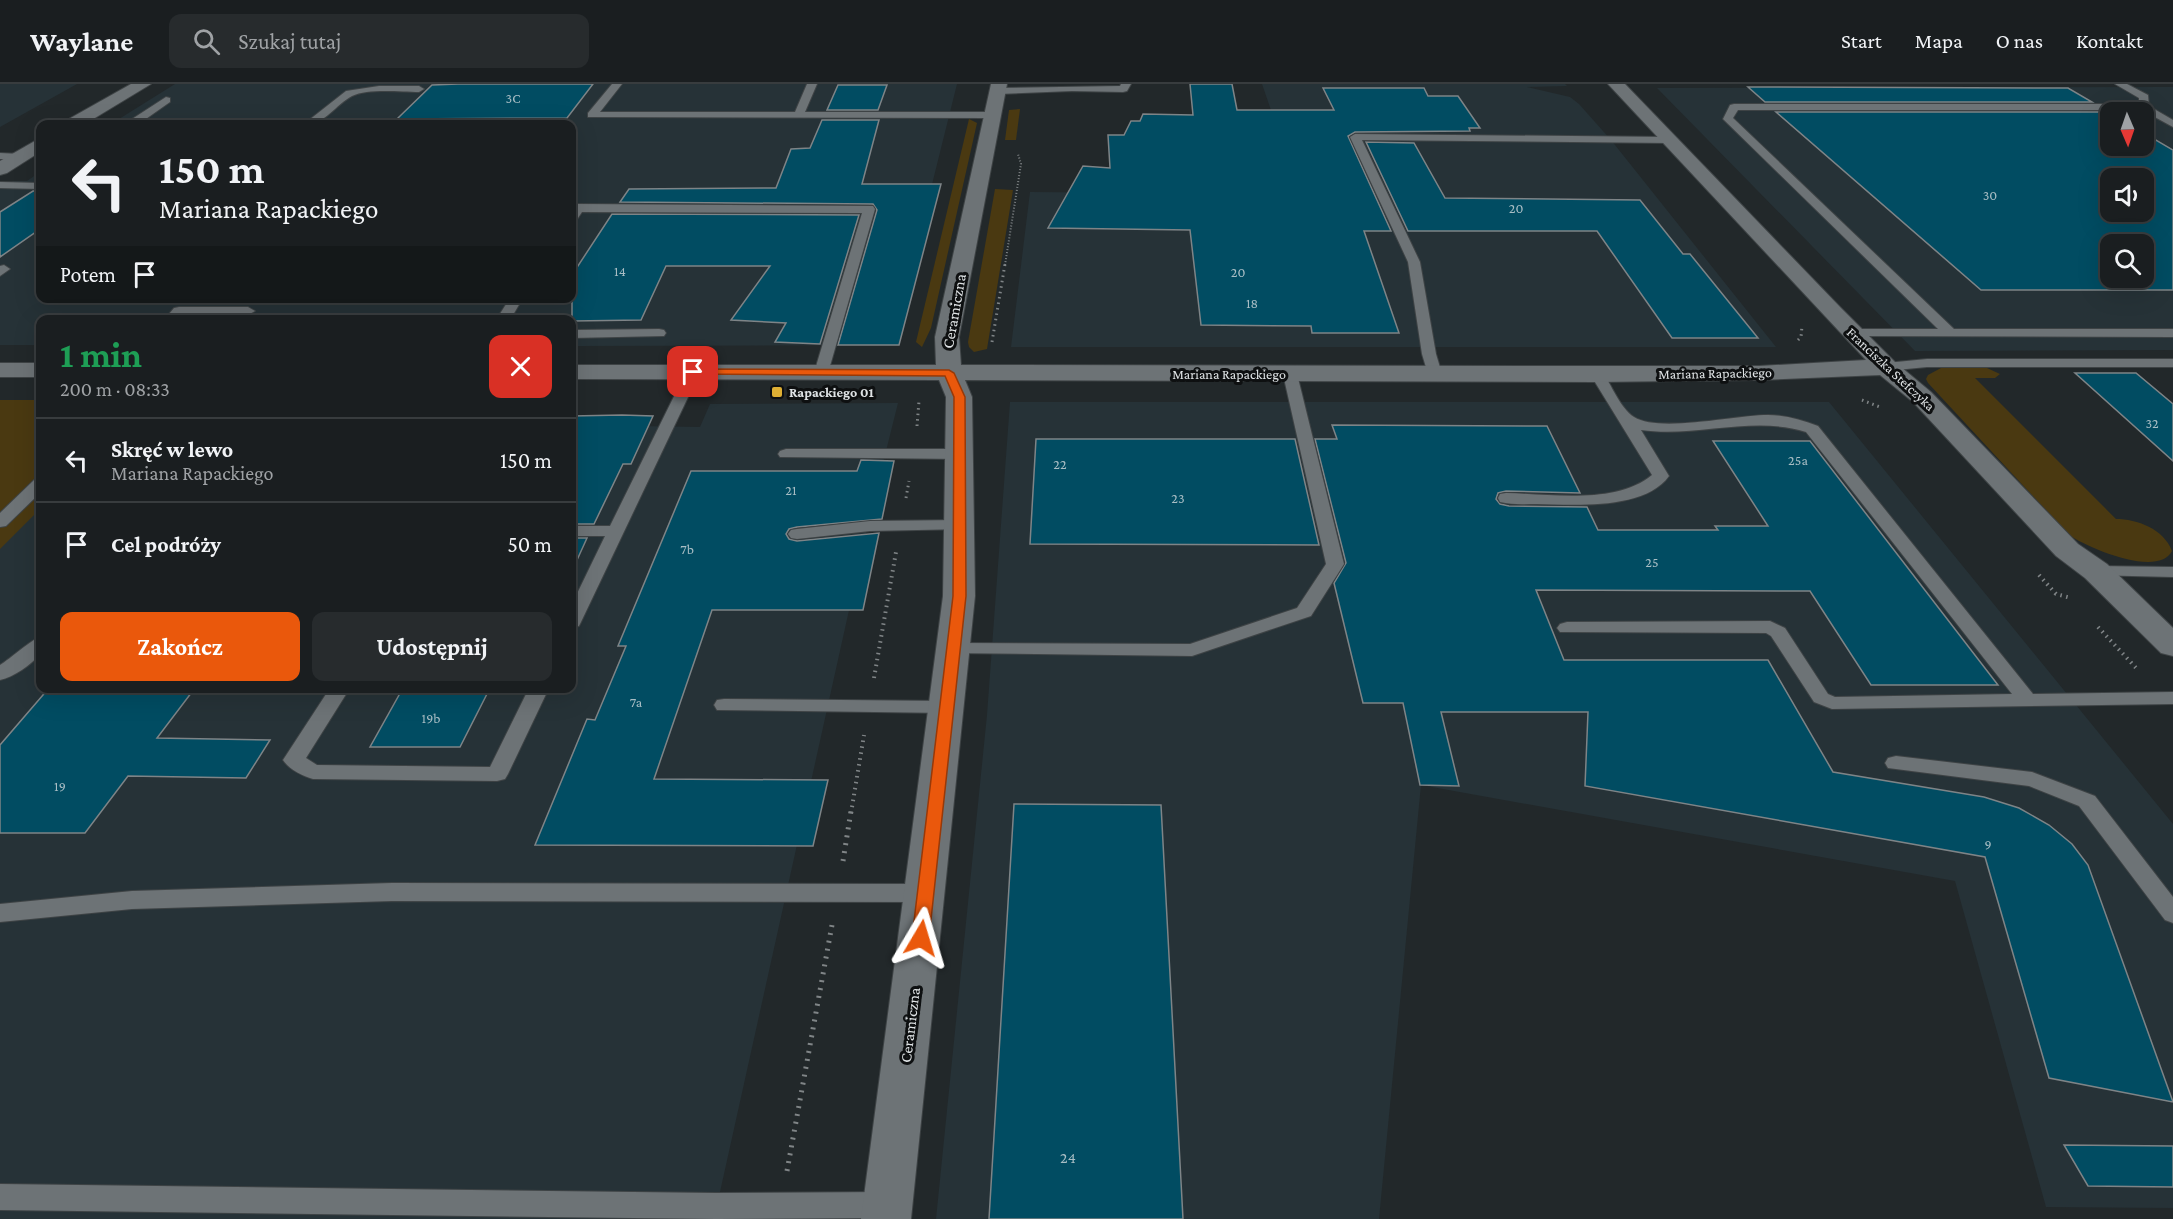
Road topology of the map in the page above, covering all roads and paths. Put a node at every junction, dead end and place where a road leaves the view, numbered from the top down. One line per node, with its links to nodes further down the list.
1 (143, 84): 15 (street)
2 (617, 84): 13 (lane)
3 (812, 84): 13 (lane)
4 (1126, 84): 7 (lane)
5 (1616, 84): 19 (street, Franciszka Stefczyka)
6 (2120, 84): 10 (lane)
7 (998, 88): 14 (street, Ceramiczna)
8 (419, 89): 17 (lane)
9 (166, 100): 16 (lane)
10 (2144, 102)
11 (2100, 107): 32 (lane)
12 (2154, 113): 18 (lane)
13 (799, 114): 14 (lane)
14 (993, 115): 46 (street, Ceramiczna)
15 (80, 120)
16 (137, 120)
17 (314, 120)
18 (2173, 124)
19 (1669, 140): 31 (street, Franciszka Stefczyka); 44 (lane)
20 (36, 147): 23 (street)
21 (1017, 153): 35 (path)
22 (0, 156): 23 (lane)
23 (20, 157): 24 (street)
24 (0, 169)
25 (0, 185): 26 (lane)
26 (36, 186)
27 (576, 211): 42 (lane)
28 (248, 312): 29 (lane)
29 (175, 315)
30 (659, 333): 34 (lane)
31 (1853, 333): 32 (lane); 37 (street, Franciszka Stefczyka)
32 (1950, 333): 33 (lane)
33 (2173, 333)
34 (576, 334)
35 (991, 344)
36 (2173, 363): 37 (lane)
37 (1886, 367): 45 (street, Mariana Rapackiego); 62 (street, Franciszka Stefczyka)
38 (0, 370): 39 (street)
39 (36, 370)
40 (576, 372): 41 (street, Mariana Rapackiego)
41 (693, 372): 42 (street, Mariana Rapackiego); 59 (lane)
42 (821, 373): 46 (street, Mariana Rapackiego)
43 (1290, 374): 44 (street, Mariana Rapackiego); 46 (street, Mariana Rapackiego); 70 (lane)
44 (1436, 374): 45 (street, Mariana Rapackiego)
45 (1597, 374): 49 (lane)
46 (954, 385): 50 (path); 52 (street, Ceramiczna)
47 (1856, 397): 48 (path)
48 (1882, 408)
49 (1627, 419): 54 (lane); 75 (lane)
50 (914, 453): 51 (lane); 52 (lane); 57 (path)
51 (786, 454)
52 (960, 454): 56 (street, Ceramiczna)
53 (36, 488): 55 (lane)
54 (1506, 498)
55 (0, 522)
56 (960, 525): 57 (lane); 70 (street, Ceramiczna)
57 (901, 526): 60 (lane); 77 (path)
58 (576, 531): 59 (lane)
59 (616, 531): 65 (lane)
60 (797, 534)
61 (2033, 568): 64 (path)
62 (2096, 571): 63 (lane); 68 (street, Franciszka Stefczyka)
63 (2173, 572)
64 (2079, 606)
65 (576, 614)
66 (2094, 623): 74 (path)
67 (1567, 628): 75 (lane)
68 (2173, 646)
69 (36, 647): 71 (lane)
70 (954, 650): 78 (street, Ceramiczna)
71 (0, 674)
72 (337, 693): 73 (lane)
73 (537, 693)
74 (2168, 698): 75 (lane)
75 (2028, 701)
76 (724, 705): 77 (lane)
77 (869, 706): 78 (lane); 80 (path)
78 (948, 707): 81 (street, Ceramiczna)
79 (1896, 763): 83 (lane)
80 (837, 893): 81 (lane); 82 (lane); 85 (path)
81 (926, 894): 86 (street, Ceramiczna)
82 (0, 913)
83 (2173, 914)
84 (0, 1197): 85 (lane)
85 (780, 1206): 86 (lane)
86 (887, 1212)

